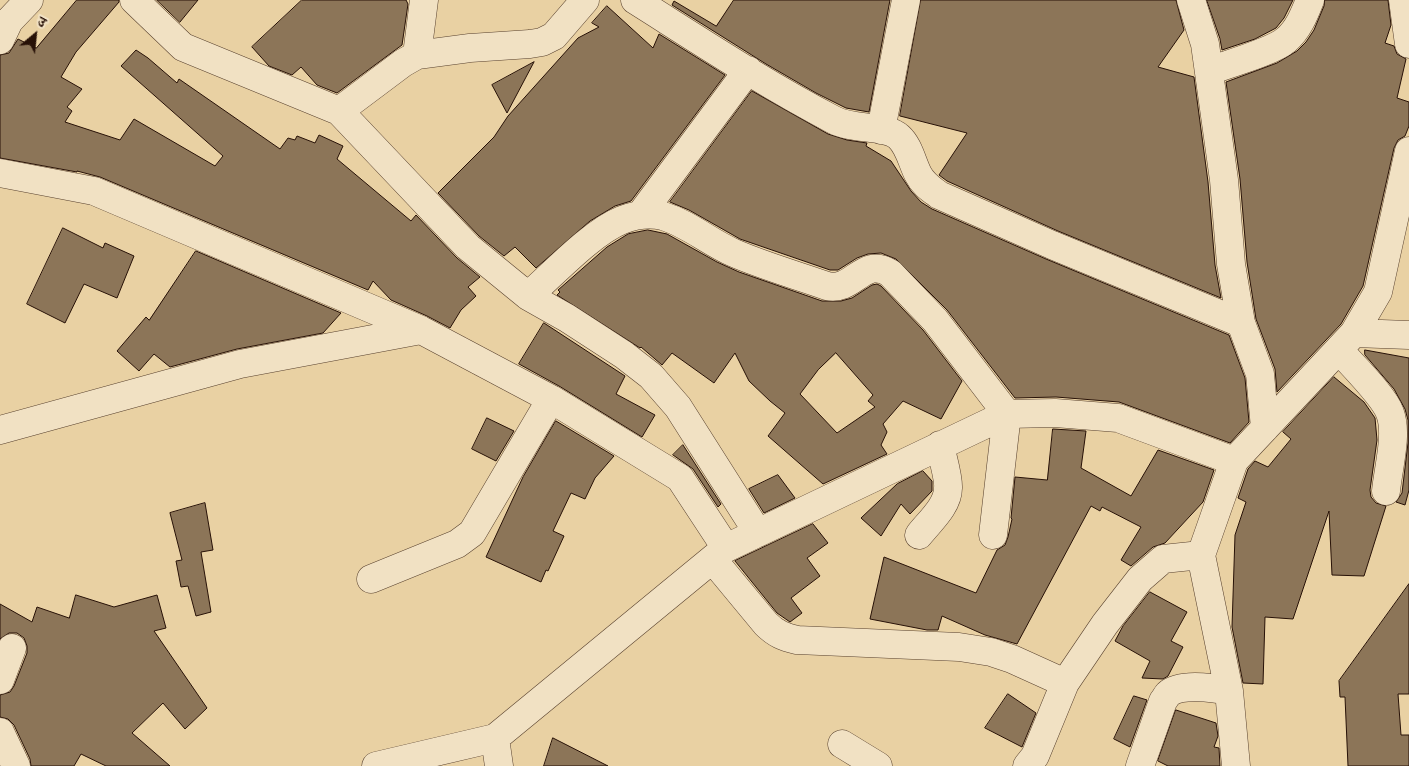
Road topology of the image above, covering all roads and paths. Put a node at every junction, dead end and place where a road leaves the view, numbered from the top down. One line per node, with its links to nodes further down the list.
1 (134, 0): 15 (street)
2 (424, 0): 12 (street)
3 (585, 0): 12 (street)
4 (635, 0): 13 (street)
5 (906, 0): 16 (street)
6 (1191, 0): 14 (street)
7 (1310, 0): 14 (street)
8 (1403, 0): 11 (street)
9 (16, 5): 10 (street)
10 (0, 40)
11 (1409, 44)
12 (417, 55): 15 (street)
13 (748, 70): 16 (street); 19 (street)
14 (1209, 71): 21 (street)
15 (339, 111): 20 (street)
16 (881, 130): 21 (street)
17 (1409, 150): 24 (street)
18 (0, 173): 22 (street)
19 (641, 214): 20 (street); 26 (street)
20 (528, 296): 32 (street)
21 (1241, 324): 27 (street)
22 (421, 330): 25 (street); 28 (street)
23 (1409, 335): 24 (street)
24 (1347, 341): 27 (street); 31 (street)
25 (551, 399): 35 (street); 37 (street)
26 (1007, 414): 29 (street); 30 (street); 34 (street)
27 (1265, 428): 30 (street)
28 (0, 430)
29 (940, 445): 32 (street); 33 (street)
30 (1234, 461): 36 (street)
31 (1386, 491)
32 (758, 533): 35 (street)
33 (919, 535)
34 (993, 535)
35 (719, 554): 40 (street); 43 (street)
36 (1201, 555): 40 (street); 41 (street)
37 (371, 579)
38 (12, 648): 39 (street)
39 (0, 680)
40 (1066, 683): 49 (street)
41 (1228, 690): 50 (street); 51 (street)
42 (0, 732): 45 (street)
43 (495, 738): 46 (street); 47 (street)
44 (842, 744): 48 (street)
45 (16, 766)
46 (376, 766)
47 (499, 766)
48 (878, 766)
49 (1027, 766)
50 (1140, 766)
51 (1236, 766)

